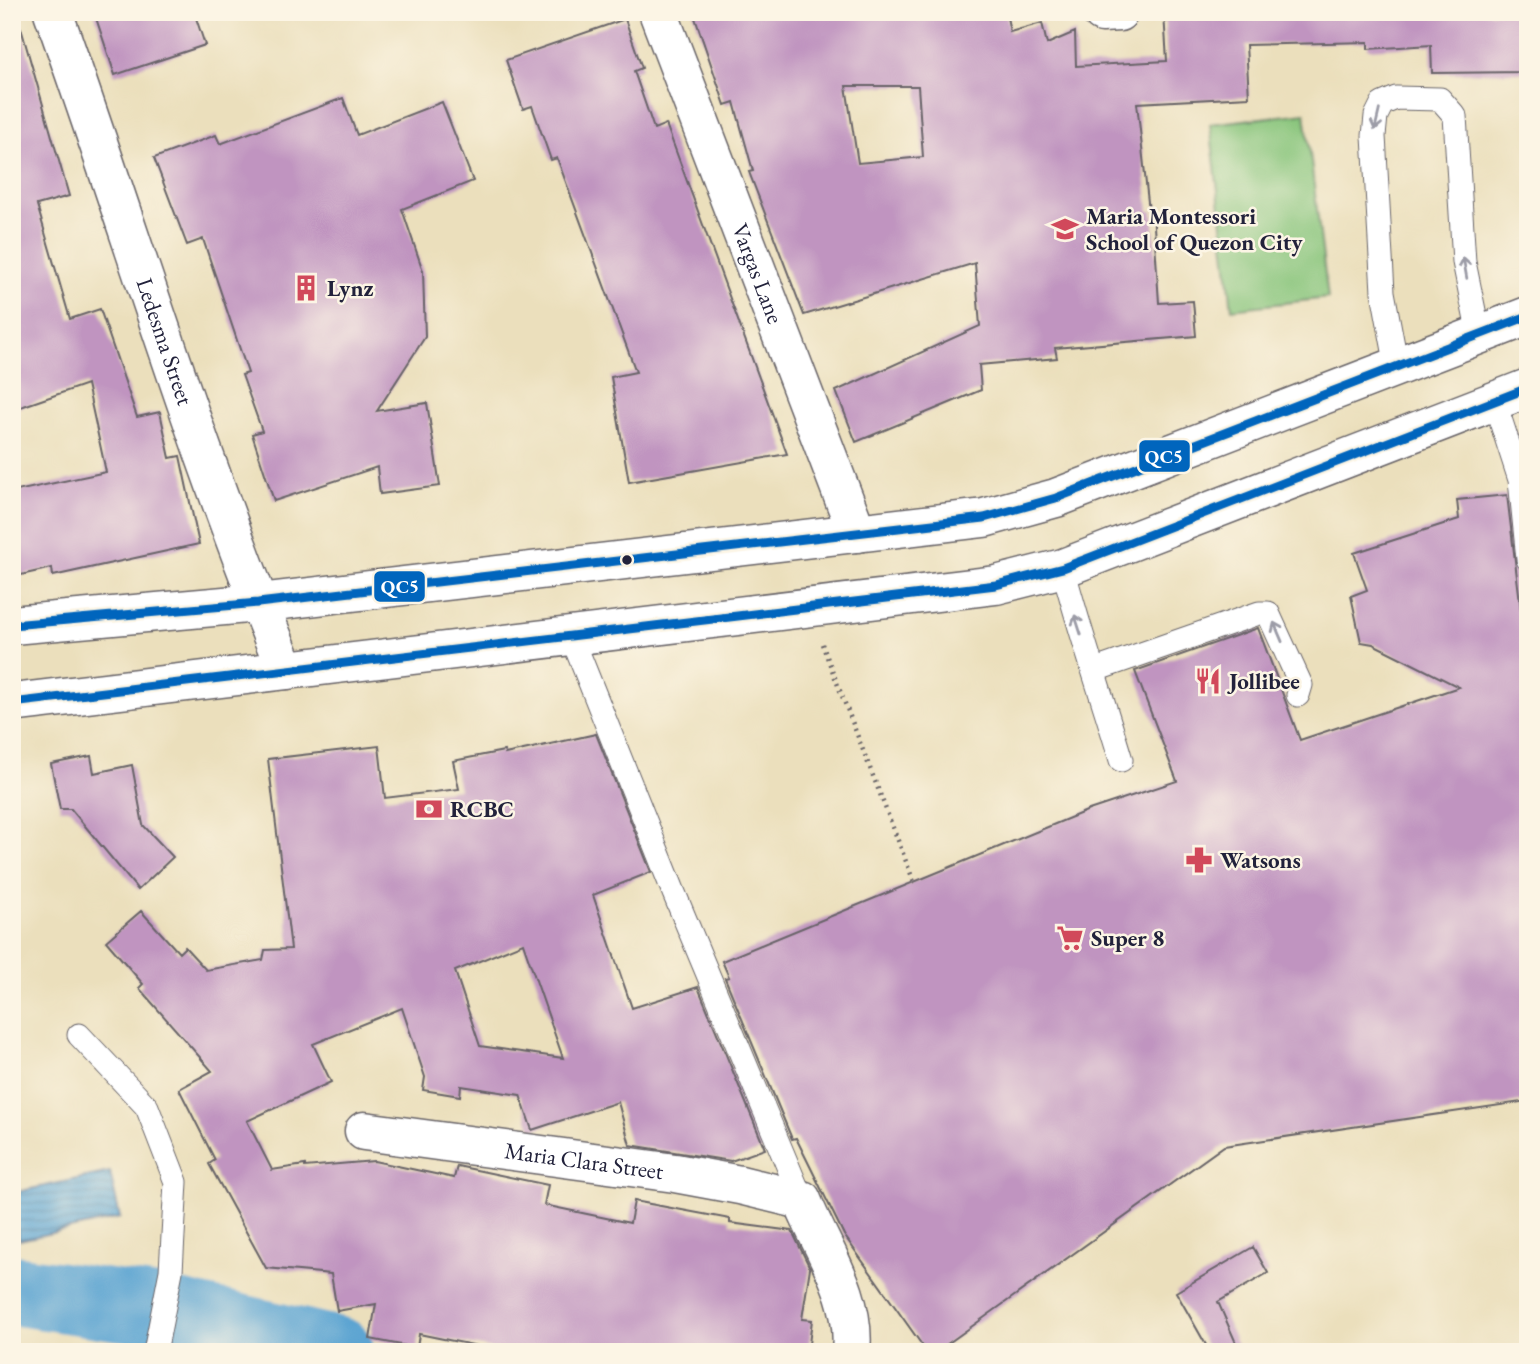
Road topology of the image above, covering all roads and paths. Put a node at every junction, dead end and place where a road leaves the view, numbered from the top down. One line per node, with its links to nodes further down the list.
1 (53, 12): 10 (main road, Ledesma Street)
2 (658, 12): 7 (main road, Vargas Lane)
3 (1528, 316): 4 (main road)
4 (1479, 335): 5 (main road); 5 (lane, one-way to 5)
5 (1397, 367): 7 (main road)
6 (1511, 394): 8 (lane); 9 (main road)
7 (857, 534): 10 (main road)
8 (1528, 559)
9 (1063, 568): 11 (main road); 15 (lane, one-way to 9)
10 (258, 603): 12 (main road); 14 (main road, Ledesma Street)
11 (808, 608): 13 (main road); 19 (path)
12 (12, 625)
13 (571, 635): 14 (main road); 22 (lane)
14 (286, 670): 17 (main road)
15 (1095, 670): 16 (lane, one-way to 15); 18 (lane)
16 (1298, 695)
17 (12, 703)
18 (1121, 760)
19 (914, 881)
20 (79, 1035): 23 (lane)
21 (364, 1131): 22 (main road, Maria Clara Street)
22 (802, 1200): 24 (main road)
23 (155, 1352)
24 (851, 1352)

